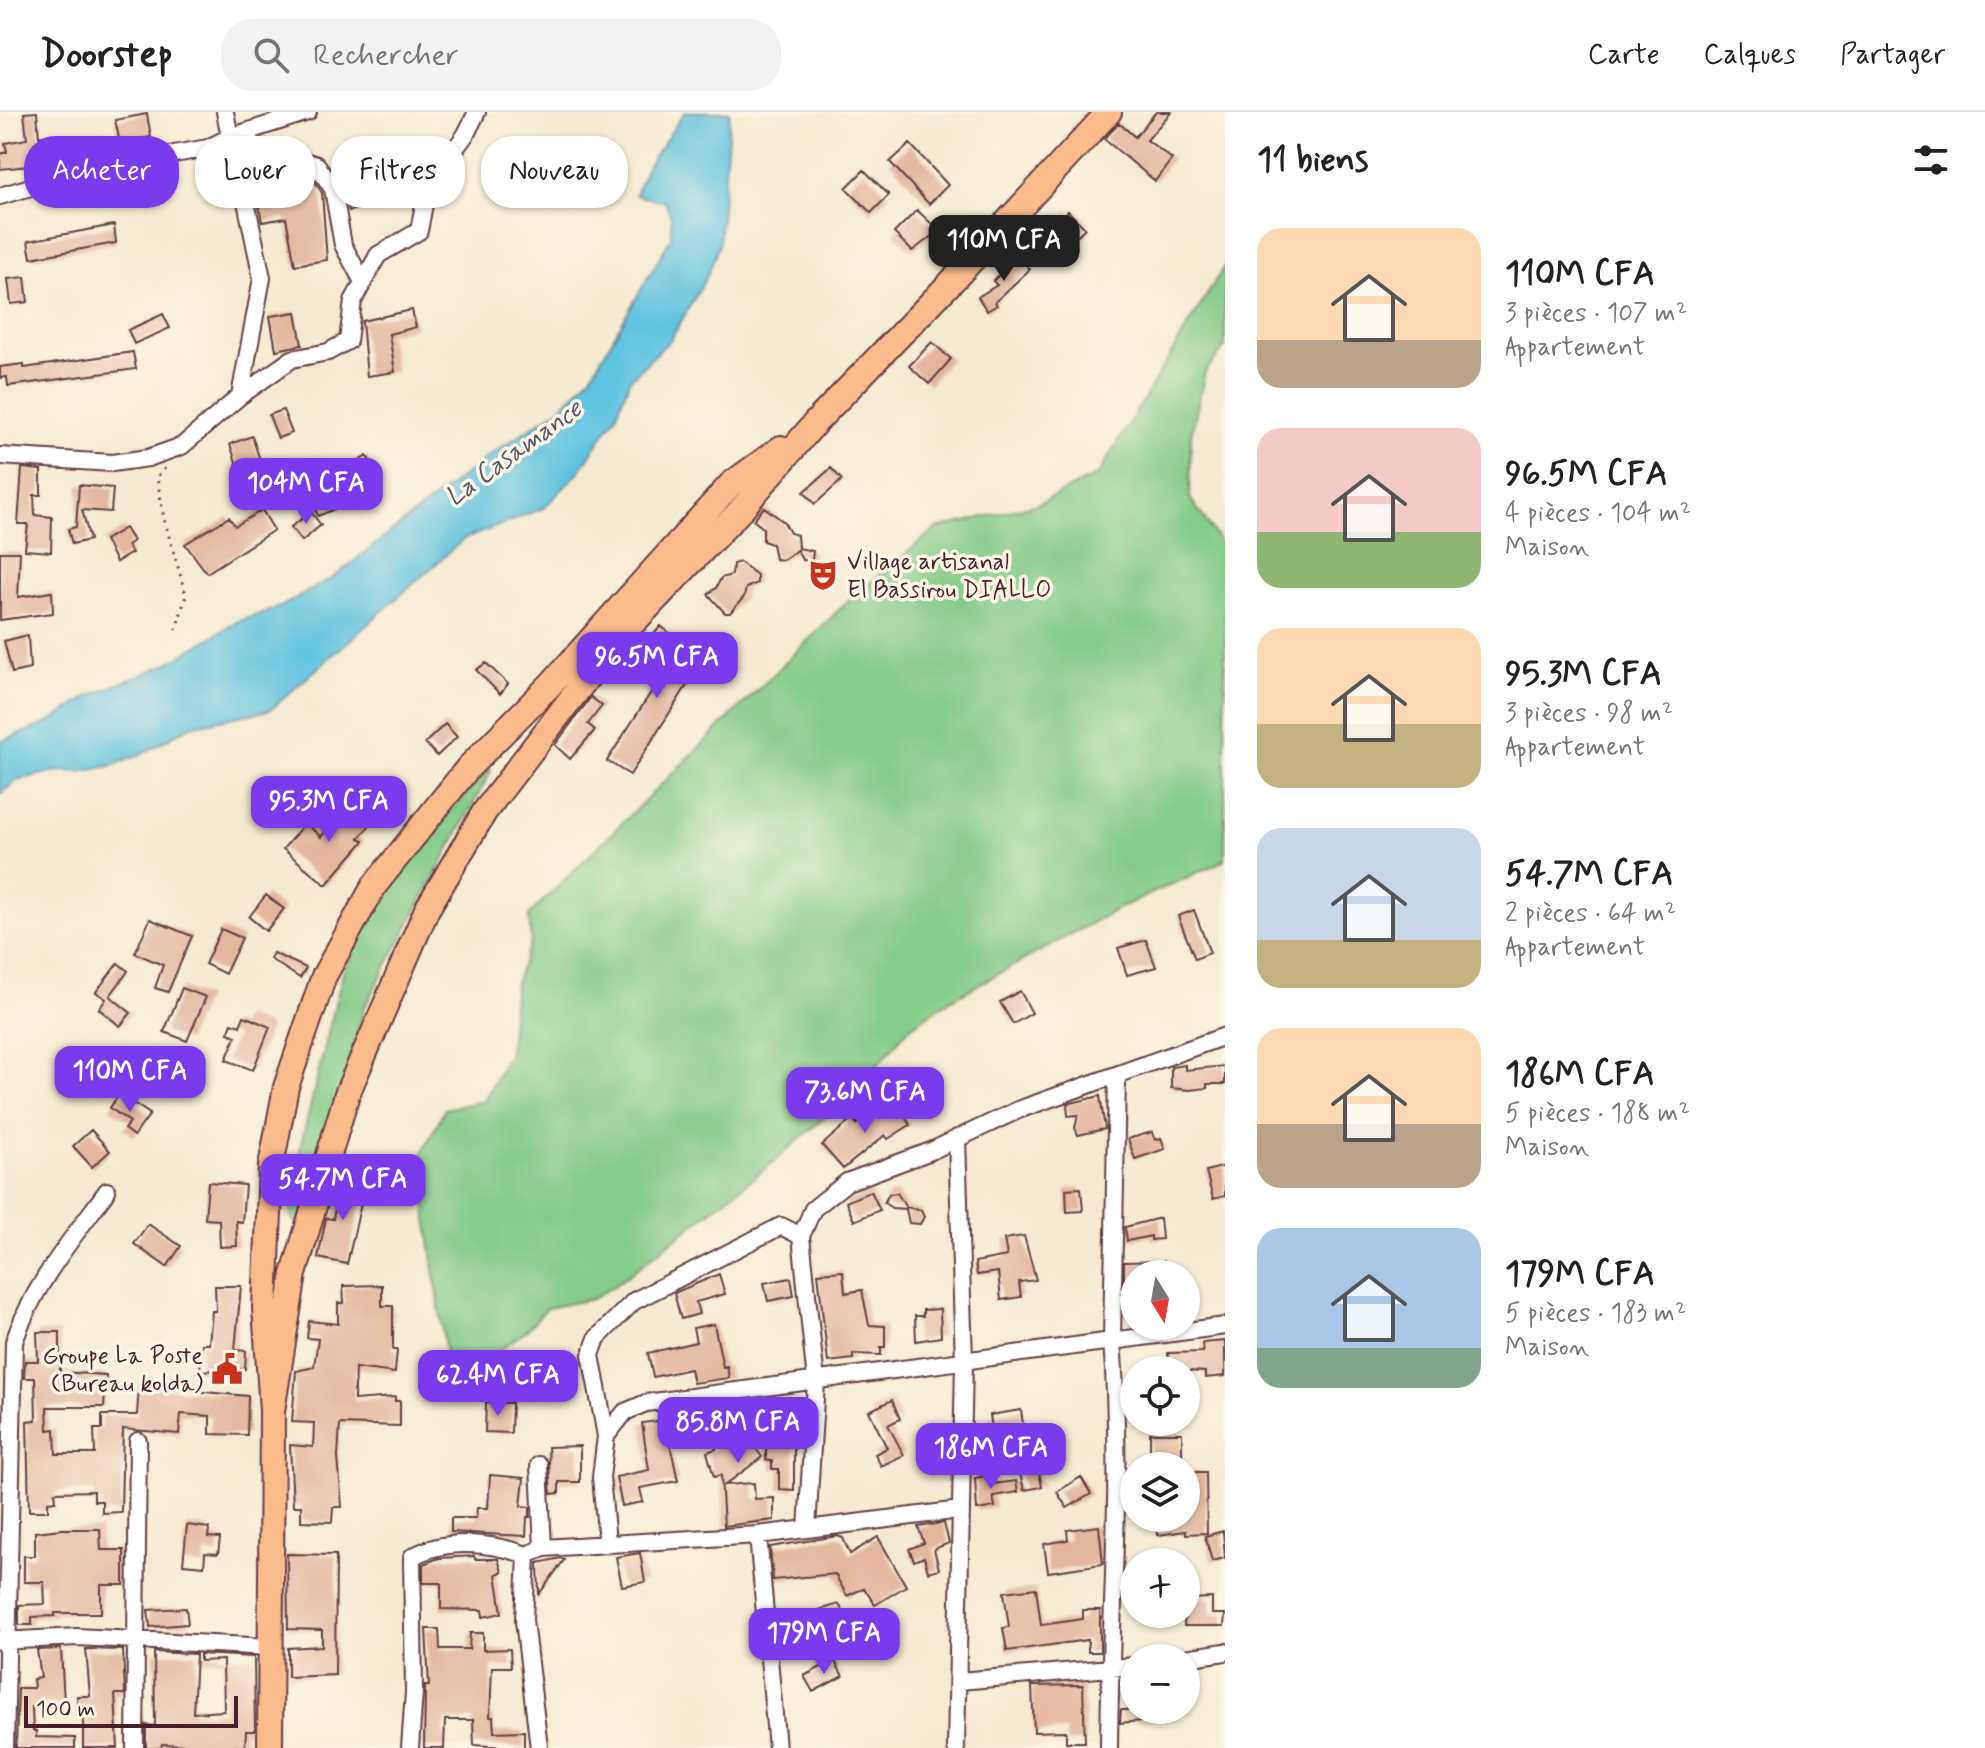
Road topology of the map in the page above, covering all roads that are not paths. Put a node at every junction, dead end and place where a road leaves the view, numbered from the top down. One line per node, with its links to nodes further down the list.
1 (225, 112): 5 (street)
2 (308, 112): 6 (street)
3 (477, 112): 11 (street)
4 (1109, 112): 13 (main road)
5 (230, 136)
6 (233, 136)
7 (195, 150): 9 (street)
8 (315, 164): 11 (street)
9 (0, 196)
10 (247, 208): 12 (street)
11 (363, 282): 12 (street)
12 (240, 396): 14 (street)
13 (815, 423): 24 (main road); 24 (main road)
14 (0, 456)
15 (1225, 1036): 16 (street)
16 (1117, 1076): 17 (street); 21 (street)
17 (957, 1138): 19 (street); 22 (street)
18 (107, 1191): 34 (street)
19 (801, 1236): 23 (street); 25 (street)
20 (1225, 1326): 21 (street)
21 (1112, 1341): 22 (street); 39 (street)
22 (964, 1362): 23 (street); 28 (street)
23 (816, 1382): 25 (street); 29 (street)
24 (272, 1411): 35 (main road)
25 (606, 1436): 31 (street)
26 (138, 1441): 33 (street)
27 (539, 1465): 32 (street)
28 (961, 1510): 29 (street); 40 (street)
29 (807, 1529): 30 (street)
30 (758, 1535): 31 (street); 46 (street)
31 (607, 1542): 32 (street)
32 (535, 1551): 44 (street); 45 (street)
33 (139, 1639): 34 (street); 35 (street); 42 (street)
34 (4, 1641): 41 (street)
35 (271, 1647): 43 (main road)
36 (1225, 1652): 37 (street)
37 (1200, 1656)
38 (1120, 1668): 39 (street)
39 (1110, 1669): 40 (street); 48 (street)
40 (959, 1681): 47 (street)
41 (5, 1748)
42 (135, 1748)
43 (270, 1748)
44 (410, 1748)
45 (539, 1748)
46 (777, 1748)
47 (956, 1748)
48 (1109, 1748)

